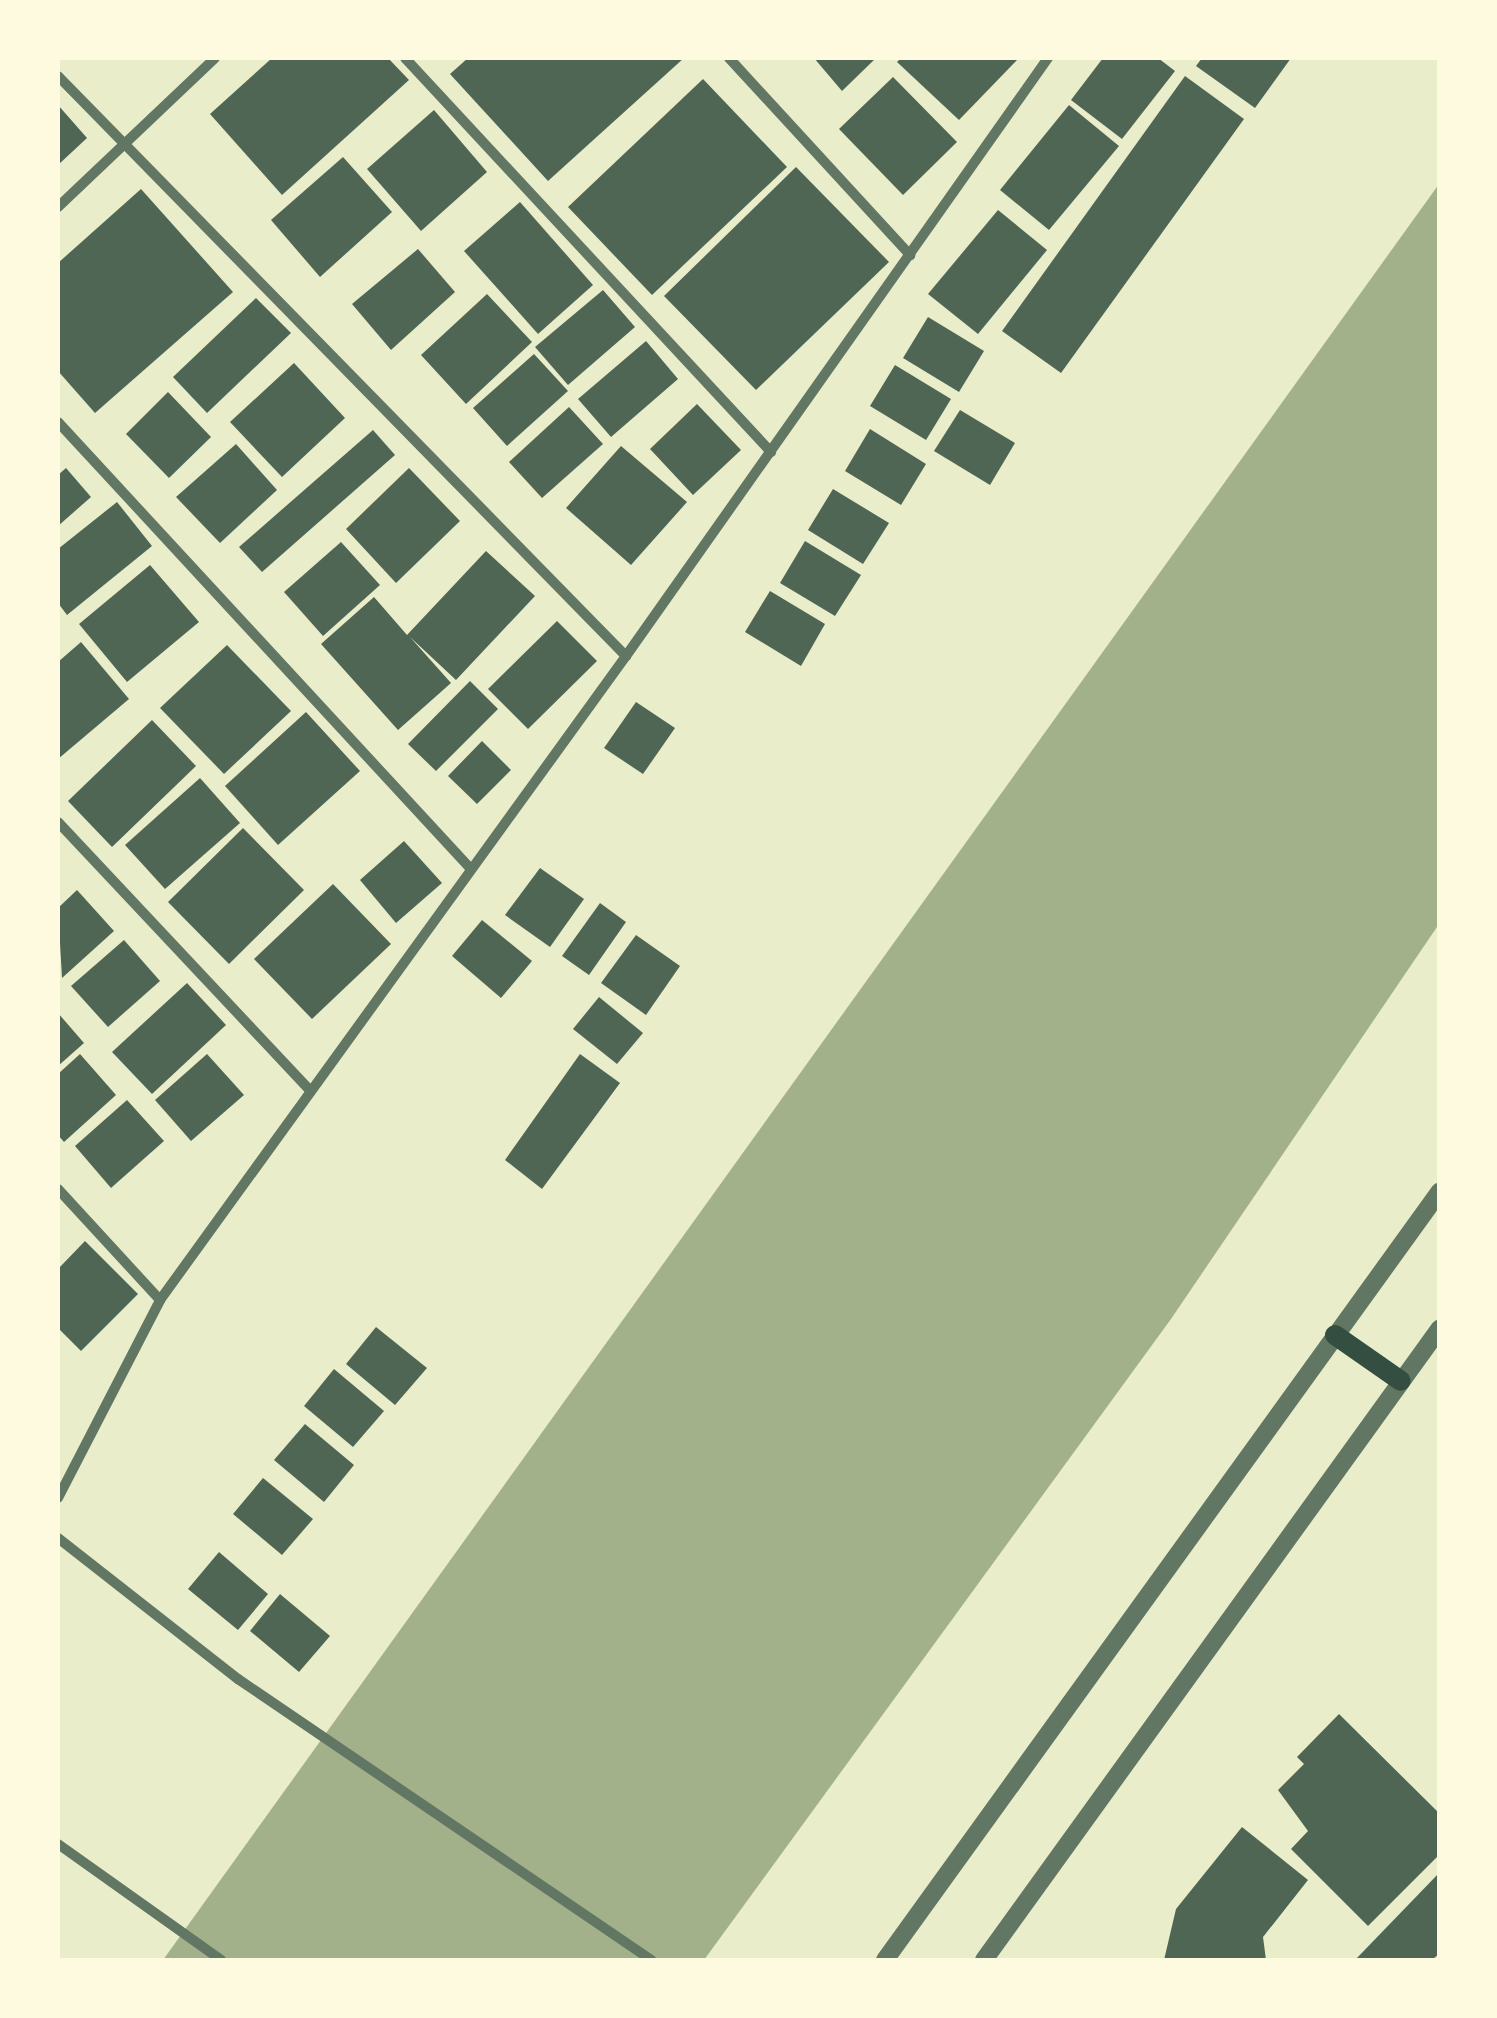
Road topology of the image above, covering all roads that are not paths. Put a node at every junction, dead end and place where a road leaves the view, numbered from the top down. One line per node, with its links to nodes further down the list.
1 (215, 58): 6 (street)
2 (405, 58): 10 (street)
3 (729, 58): 8 (street)
4 (1048, 58): 8 (street)
5 (58, 76): 6 (street)
6 (122, 144): 7 (street); 11 (street)
7 (58, 208)
8 (910, 255): 10 (street)
9 (58, 422): 13 (street)
10 (771, 452): 11 (street)
11 (626, 656): 13 (street)
12 (58, 822): 14 (street)
13 (470, 868): 14 (street)
14 (311, 1091): 17 (street)
15 (58, 1189): 17 (street)
16 (1440, 1191): 19 (street)
17 (160, 1300): 21 (street)
18 (1440, 1328): 20 (street)
19 (1335, 1335): 20 (main road); 26 (street)
20 (1401, 1381): 27 (street)
21 (58, 1498)
22 (58, 1538): 25 (street)
23 (58, 1844): 24 (street)
24 (220, 1960)
25 (650, 1960)
26 (885, 1960)
27 (984, 1960)

